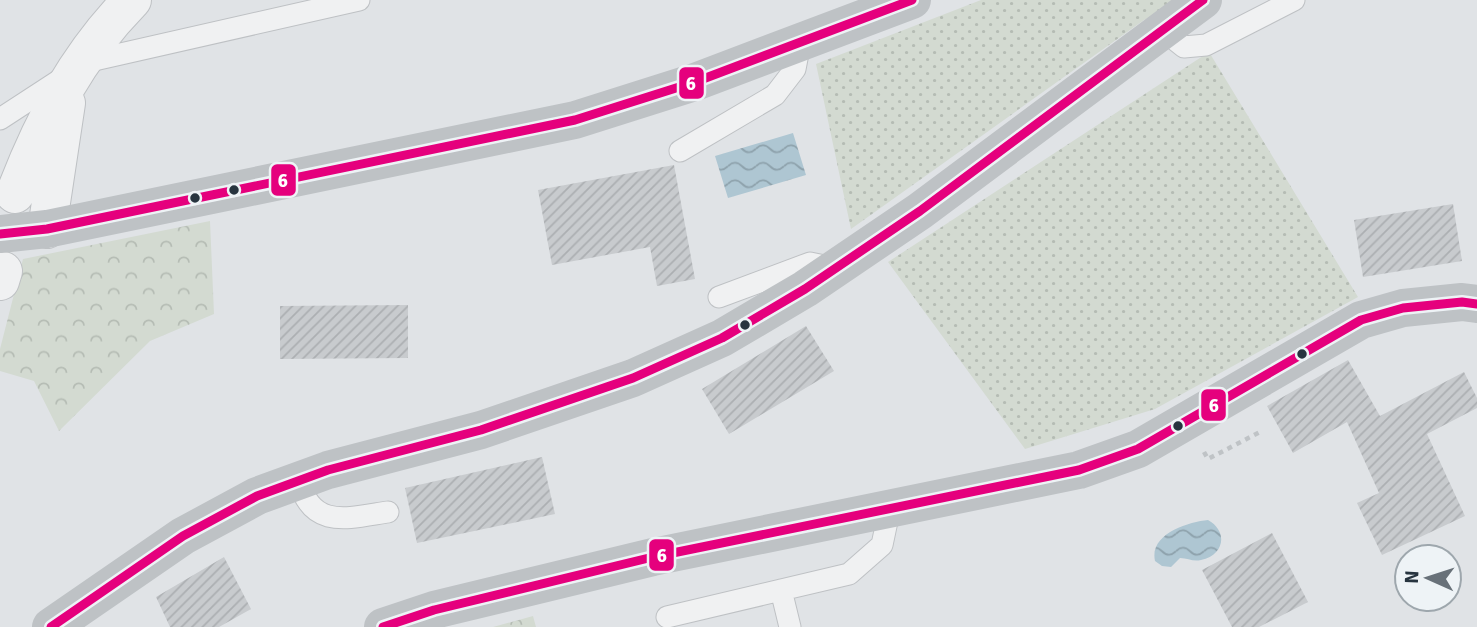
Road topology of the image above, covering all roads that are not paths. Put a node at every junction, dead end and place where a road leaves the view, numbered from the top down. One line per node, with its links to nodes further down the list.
1 (359, 0): 8 (lane)
2 (912, 0): 7 (street)
3 (1203, 0): 6 (street)
4 (1294, 0): 6 (lane)
5 (120, 12): 8 (street)
6 (1164, 31): 14 (street)
7 (800, 43): 10 (lane); 12 (street)
8 (75, 68): 9 (lane); 11 (street); 12 (street)
9 (0, 119)
10 (680, 151)
11 (15, 194)
12 (47, 229): 13 (street)
13 (1, 262)
14 (836, 268): 15 (lane); 17 (street)
15 (719, 297)
16 (1477, 304): 18 (street)
17 (299, 481): 19 (lane); 22 (street)
18 (890, 507): 20 (lane); 23 (street)
19 (388, 512)
20 (781, 590): 21 (lane); 24 (lane)
21 (667, 617)
22 (51, 627)
23 (383, 627)
24 (790, 627)

